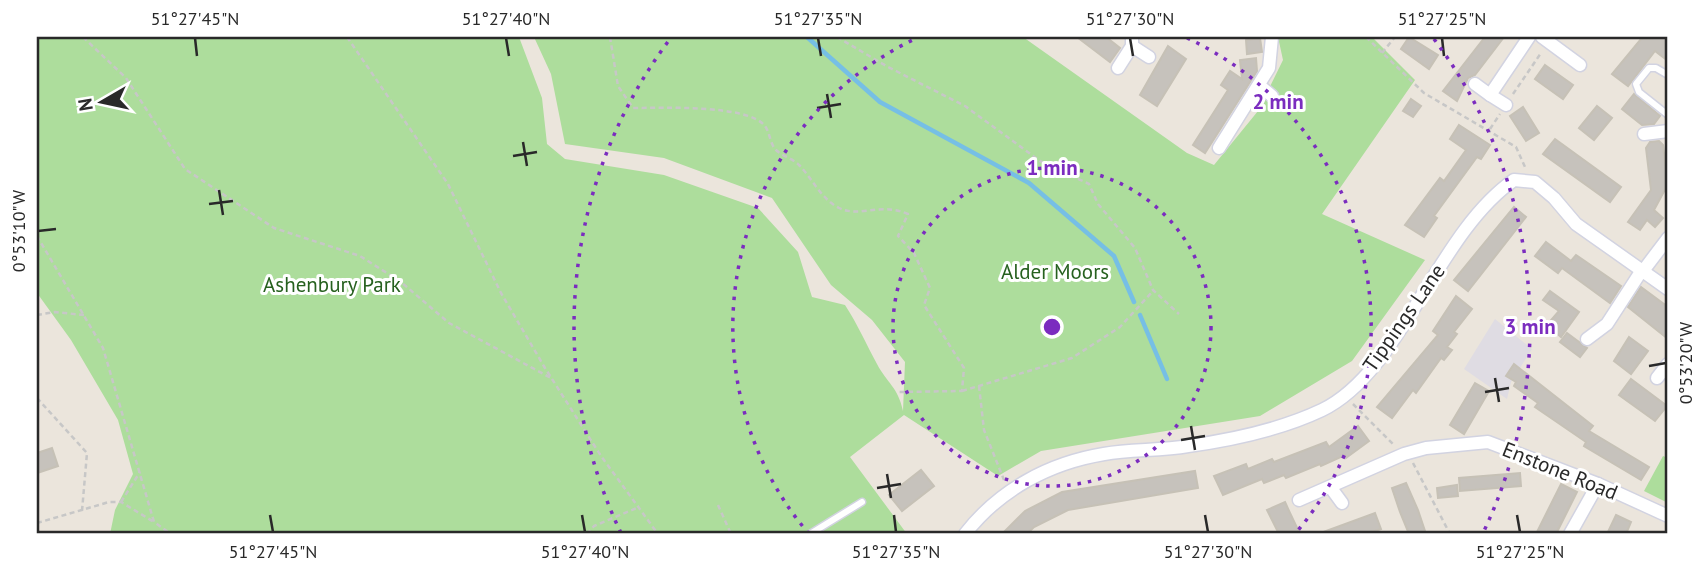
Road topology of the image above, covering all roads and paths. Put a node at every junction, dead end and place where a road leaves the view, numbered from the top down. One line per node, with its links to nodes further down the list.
1 (83, 37): 37 (path)
2 (347, 37): 37 (path)
3 (610, 37): 40 (path)
4 (837, 37): 31 (path)
5 (1272, 37): 17 (street)
6 (1366, 37): 11 (path)
7 (1395, 37): 11 (path)
8 (1529, 37): 18 (street)
9 (1546, 39): 13 (street); 20 (path)
10 (1132, 41): 12 (street); 14 (street)
11 (1382, 53): 22 (path)
12 (1149, 57)
13 (1580, 65)
14 (1118, 68)
15 (1668, 75): 21 (lane)
16 (1475, 84): 18 (street)
17 (1260, 86): 19 (street); 25 (street)
18 (1490, 95): 20 (street)
19 (1272, 96)
20 (1506, 105): 22 (path)
21 (1668, 114)
22 (1490, 129): 26 (path)
23 (1668, 131): 24 (street)
24 (1644, 134)
25 (1219, 148)
26 (1520, 180): 29 (street); 46 (street, Tippings Lane)
27 (37, 236): 34 (path)
28 (1668, 238): 29 (street)
29 (1643, 270): 30 (street); 35 (street)
30 (1668, 289)
31 (1153, 290): 32 (path); 39 (path)
32 (1179, 314)
33 (37, 315): 34 (path)
34 (84, 315): 43 (path)
35 (1587, 339)
36 (1668, 364): 38 (street)
37 (551, 378): 52 (path)
38 (1657, 378)
39 (979, 386): 40 (path); 46 (path)
40 (962, 391): 41 (path)
41 (899, 392)
42 (37, 398): 53 (path)
43 (140, 472): 48 (path); 55 (path)
44 (1598, 484): 45 (street, Enstone Road); 54 (street, Enstone Road); 63 (street)
45 (1331, 488): 47 (street, Enstone Road); 50 (street)
46 (1007, 491): 62 (street, Tippings Lane)
47 (1299, 500)
48 (121, 502): 53 (path); 55 (path)
49 (862, 502): 61 (lane)
50 (1342, 503)
51 (718, 505): 60 (path)
52 (639, 506): 58 (path); 59 (path)
53 (82, 511): 56 (path)
54 (1668, 516)
55 (154, 522): 57 (path)
56 (37, 523)
57 (171, 534)
58 (587, 534)
59 (658, 534)
60 (731, 534)
61 (810, 534)
62 (965, 534)
63 (1570, 534)

